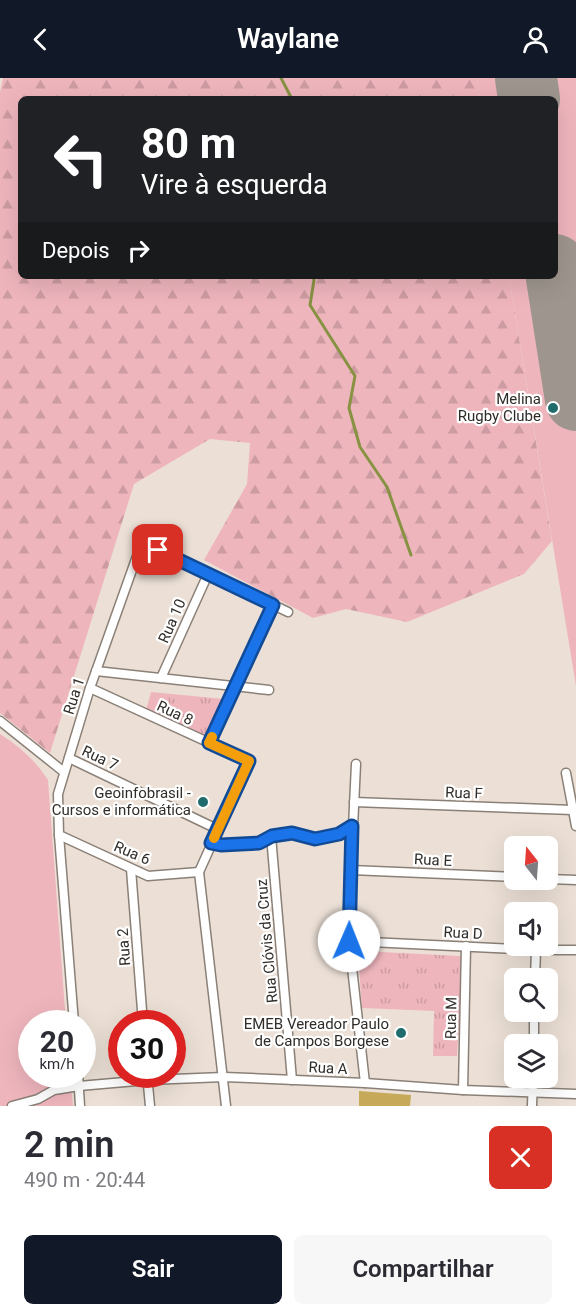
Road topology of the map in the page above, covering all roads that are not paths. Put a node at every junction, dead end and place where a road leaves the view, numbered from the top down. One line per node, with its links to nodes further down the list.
1 (208, 574): 2 (street, Rua 1); 4 (street, Rua 1); 5 (street, Rua 10)
2 (273, 605): 3 (street, Rua 1); 6 (street)
3 (288, 612)
4 (96, 671): 5 (street); 7 (street, Rua 1)
5 (161, 678): 6 (street)
6 (234, 687): 8 (street); 10 (street)
7 (90, 688): 10 (street, Rua 8); 11 (street, Rua 1)
8 (268, 690)
9 (0, 721): 13 (street)
10 (209, 743): 19 (street, Rua 8)
11 (69, 758): 13 (street, Rua 1); 19 (street, Rua 7)
12 (356, 764): 15 (street)
13 (64, 772): 20 (street, Rua 1)
14 (566, 773): 16 (street)
15 (354, 802): 16 (street, Rua F); 17 (street)
16 (573, 810): 18 (street)
17 (352, 826): 21 (street); 24 (street)
18 (576, 826)
19 (217, 829): 22 (street)
20 (59, 835): 23 (street, Rua 6); 34 (street, Rua 1)
21 (272, 836): 22 (street); 38 (street, Rua Clóvis da Cruz)
22 (211, 843): 25 (street)
23 (131, 869): 25 (street, Rua 6); 35 (street, Rua 2)
24 (351, 870): 26 (street, Rua E); 29 (street)
25 (199, 872): 37 (street)
26 (504, 877)
27 (558, 879): 28 (street)
28 (576, 880)
29 (349, 941): 30 (street, Rua D); 39 (street)
30 (466, 946): 31 (street, Rua D); 44 (street, Rua M)
31 (504, 948)
32 (558, 950): 33 (street, Rua D)
33 (576, 950)
34 (73, 1010)
35 (142, 1010)
36 (186, 1077): 37 (street, Rua A)
37 (224, 1077): 38 (street, Rua A); 50 (street)
38 (292, 1080): 39 (street, Rua A)
39 (365, 1083): 44 (street, Rua A)
40 (66, 1088): 47 (street, Rua A)
41 (79, 1088): 48 (street)
42 (149, 1088): 49 (street)
43 (533, 1088): 45 (street)
44 (463, 1090): 45 (street, Rua A)
45 (533, 1093): 46 (street, Rua A); 51 (street)
46 (576, 1094)
47 (12, 1106)
48 (80, 1106)
49 (150, 1106)
50 (226, 1106)
51 (532, 1106)

